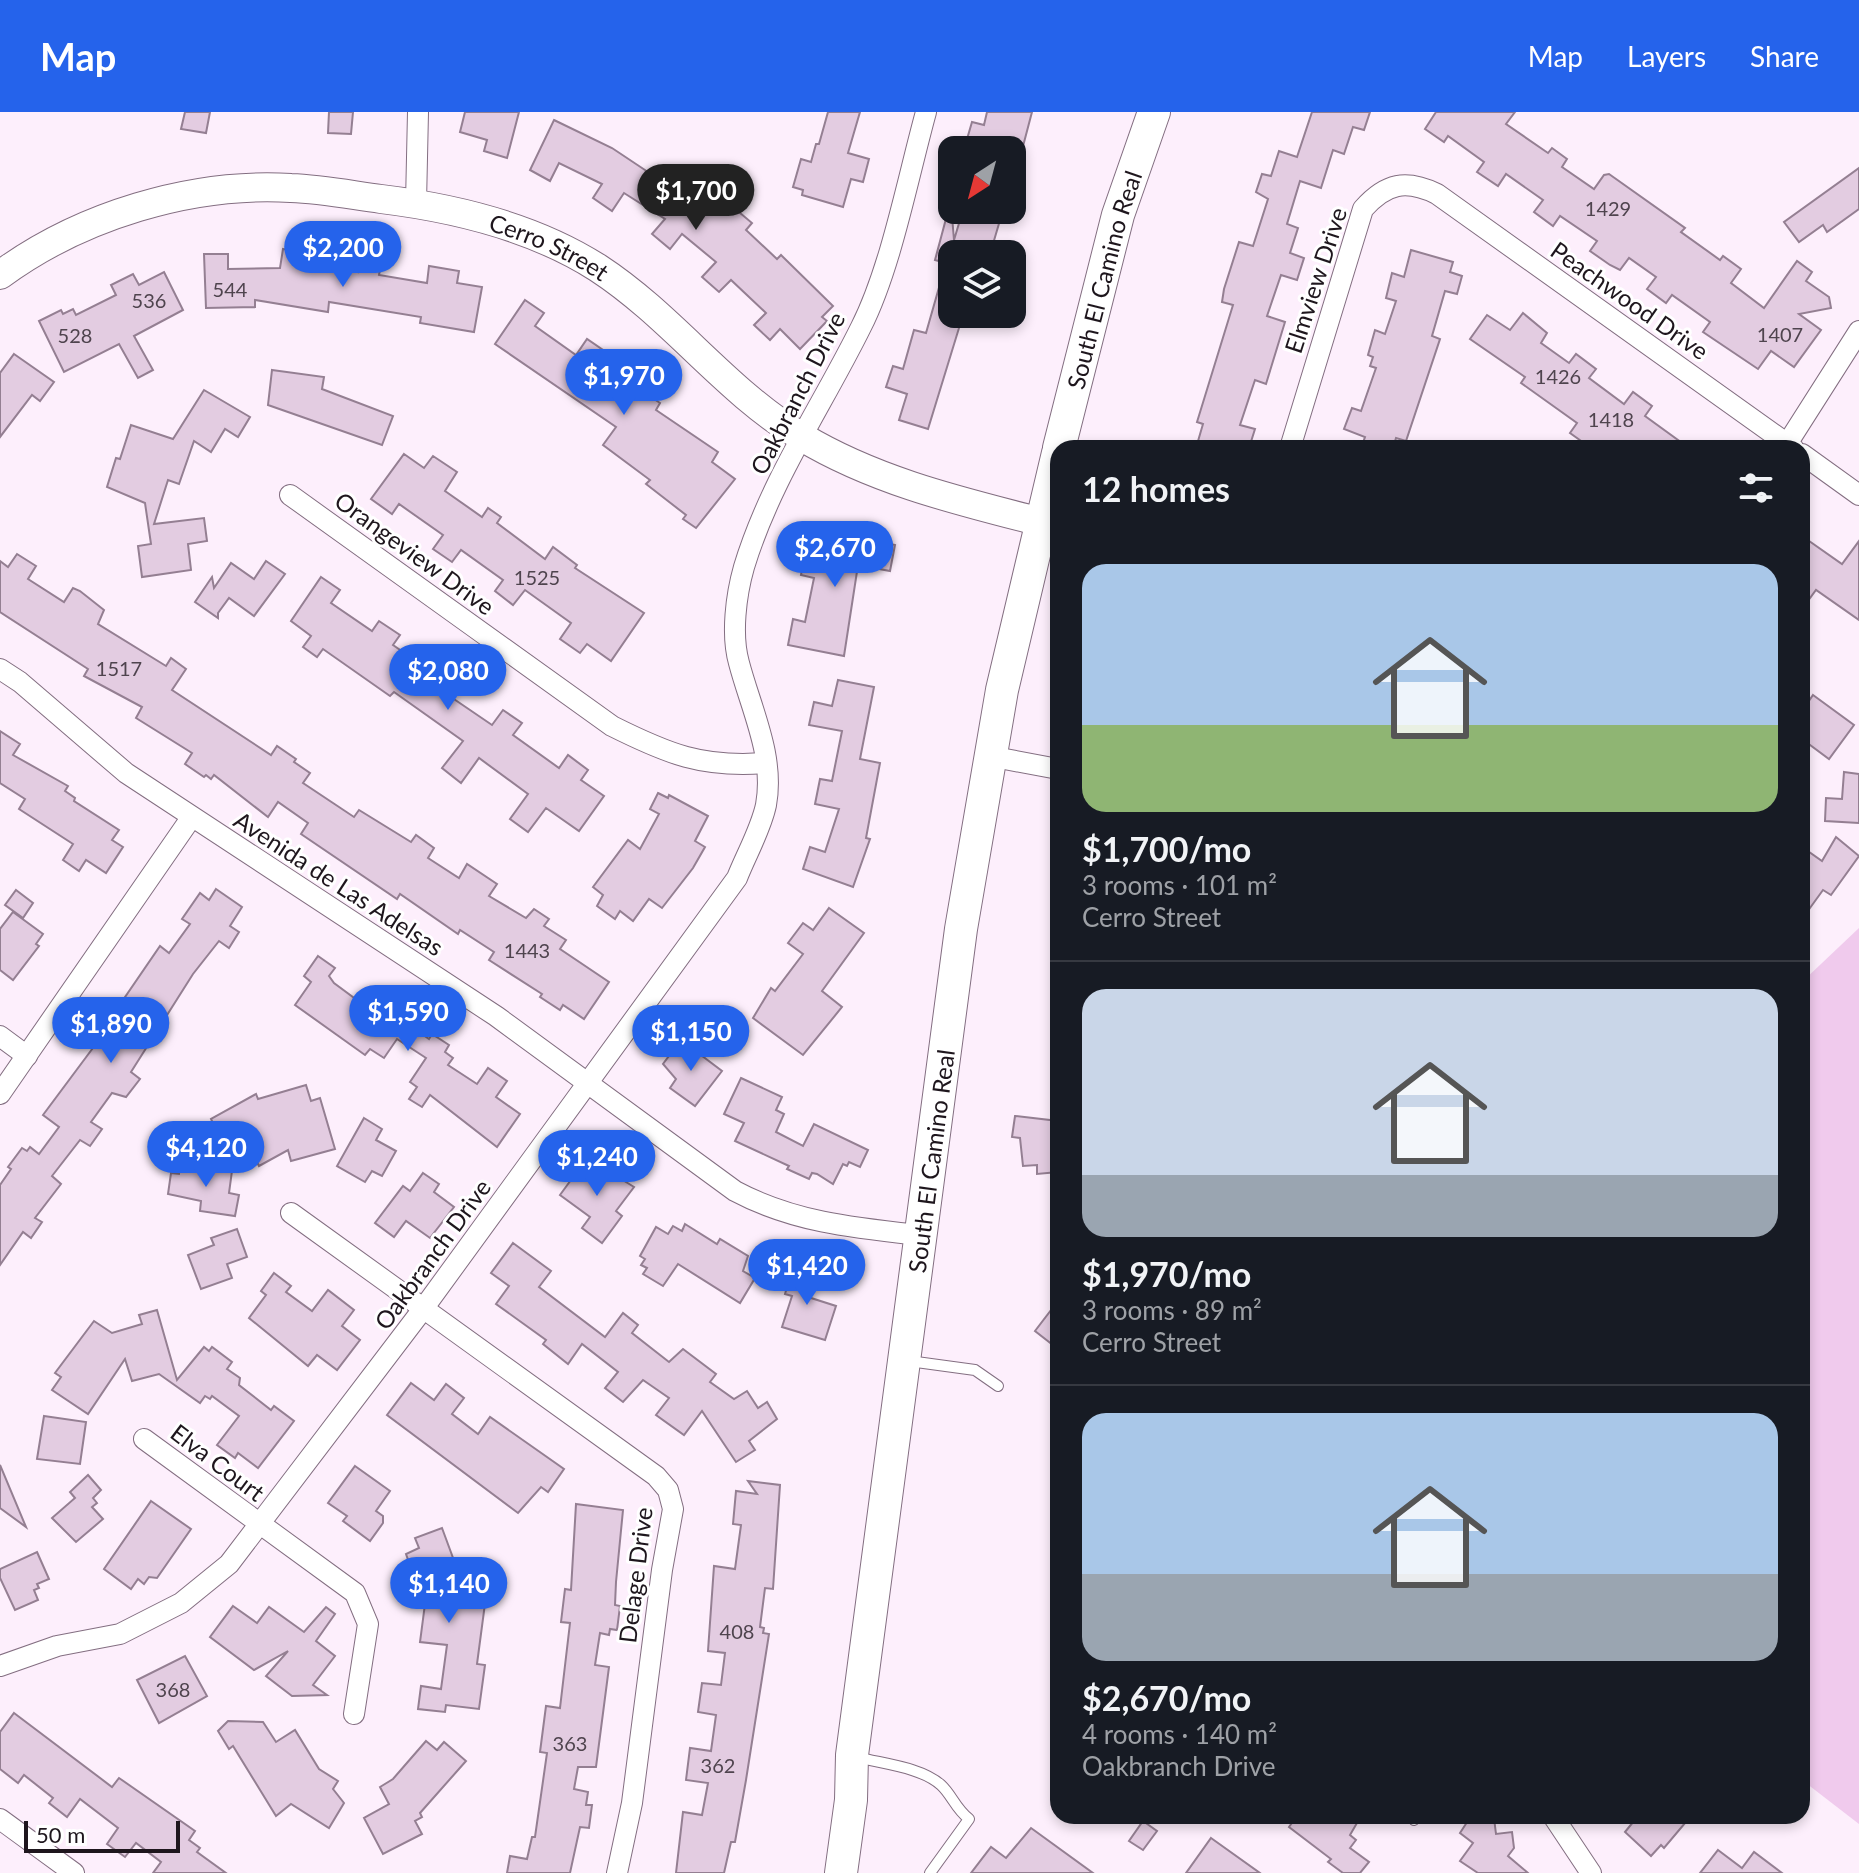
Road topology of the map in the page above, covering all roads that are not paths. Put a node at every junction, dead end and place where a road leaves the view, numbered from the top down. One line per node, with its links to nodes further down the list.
1 (418, 112): 5 (street)
2 (926, 112): 8 (street, Oakbranch Drive)
3 (1154, 112): 9 (main road, South El Camino Real)
4 (1437, 194): 10 (street, Elmview Drive); 11 (street, Peachwood Drive)
5 (416, 203): 6 (street, Cerro Street); 8 (street, Cerro Street)
6 (0, 275)
7 (1859, 331): 12 (street)
8 (801, 436): 17 (street, Cerro Street); 20 (street, Oakbranch Drive)
9 (1062, 440)
10 (1292, 440)
11 (1781, 440)
12 (1799, 440)
13 (1810, 460): 16 (street, Peachwood Drive)
14 (1050, 486): 17 (main road, South El Camino Real)
15 (290, 495): 20 (street, Orangeview Drive)
16 (1859, 495)
17 (1041, 522): 19 (main road, South El Camino Real)
18 (0, 669): 22 (street, Avenida de Las Adelsas)
19 (989, 756): 21 (street); 28 (main road, South El Camino Real)
20 (766, 763): 25 (street, Oakbranch Drive)
21 (1050, 767)
22 (191, 818): 24 (street); 25 (street, Avenida de Las Adelsas)
23 (0, 1036): 24 (street)
24 (27, 1056): 26 (street)
25 (587, 1086): 28 (street, Avenida de Las Adelsas); 29 (street, Oakbranch Drive)
26 (0, 1094)
27 (291, 1213): 29 (street, Delage Drive)
28 (919, 1235): 30 (main road, South El Camino Real)
29 (423, 1309): 33 (street, Oakbranch Drive); 40 (street, Delage Drive)
30 (903, 1361): 31 (lane); 36 (main road, South El Camino Real)
31 (998, 1386)
32 (144, 1439): 33 (street, Elva Court)
33 (261, 1527): 34 (street, Oakbranch Drive); 35 (street, Elva Court)
34 (0, 1666)
35 (354, 1714)
36 (852, 1755): 41 (main road, South El Camino Real); 42 (lane)
37 (0, 1819): 39 (street)
38 (1558, 1824): 43 (street)
39 (74, 1873)
40 (617, 1873)
41 (841, 1873)
42 (930, 1873)
43 (1591, 1873)

